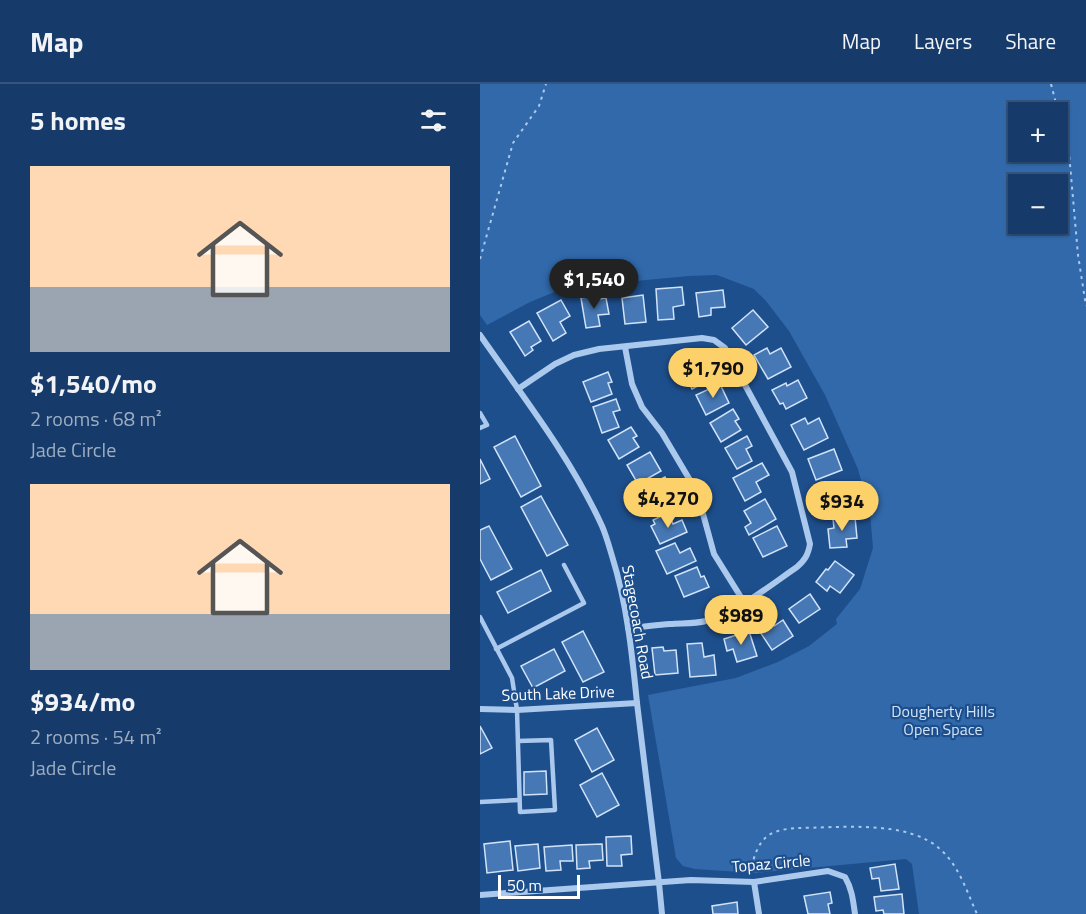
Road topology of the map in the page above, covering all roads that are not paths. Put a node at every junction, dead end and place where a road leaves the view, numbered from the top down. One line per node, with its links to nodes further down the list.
1 (480, 335): 3 (street, Stagecoach Road)
2 (625, 347): 3 (street); 7 (street); 7 (street)
3 (518, 389): 9 (street, Stagecoach Road)
4 (480, 413): 5 (lane)
5 (480, 428)
6 (564, 565): 10 (lane)
7 (744, 602): 9 (street)
8 (480, 617): 10 (lane)
9 (628, 628): 11 (street, Stagecoach Road)
10 (496, 649): 13 (lane)
11 (637, 703): 13 (street, South Lake Drive); 18 (street, Stagecoach Road)
12 (480, 709): 13 (street, South Lake Drive)
13 (517, 710): 14 (lane)
14 (518, 741): 15 (lane); 15 (lane)
15 (519, 800): 16 (lane)
16 (480, 801)
17 (754, 882): 18 (street, Topaz Circle); 21 (street); 22 (street, Topaz Circle)
18 (659, 883): 19 (street, Topaz Circle); 20 (street, Stagecoach Road)
19 (480, 895)
20 (662, 914)
21 (759, 914)
22 (855, 914)

